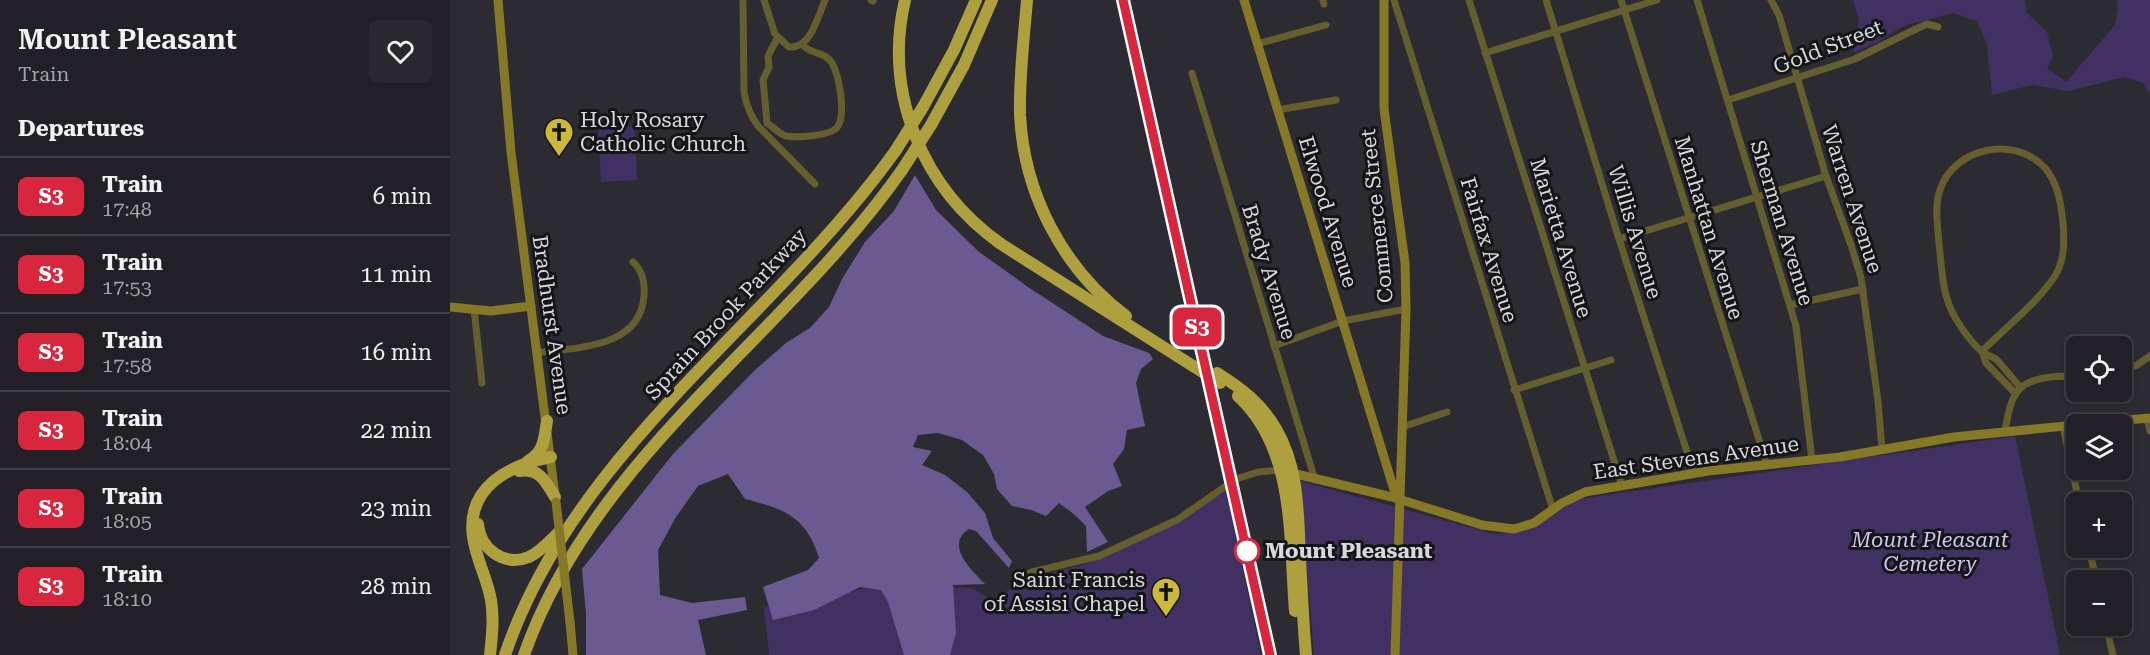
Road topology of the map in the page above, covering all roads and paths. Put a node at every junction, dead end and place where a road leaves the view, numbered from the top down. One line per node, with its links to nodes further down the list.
1 (498, 0): 39 (street, Bradhurst Avenue)
2 (743, 0): 32 (street)
3 (764, 0): 22 (street)
4 (825, 0): 23 (street)
5 (905, 0): 49 (highway)
6 (976, 0): 79 (highway, Sprain Brook Parkway, bridge)
7 (992, 0): 82 (highway, Sprain Brook Parkway, bridge)
8 (1027, 0): 49 (highway)
9 (1244, 0): 24 (street, Elwood Avenue)
10 (1384, 0): 42 (street, Commerce Street)
11 (1394, 0): 54 (street, Fairfax Avenue)
12 (1469, 0): 25 (street, Marietta Avenue)
13 (1546, 0): 21 (street, Willis Avenue)
14 (1622, 0): 18 (street, Manhattan Avenue)
15 (1656, 0): 18 (street)
16 (1697, 0): 29 (street, Sherman Avenue)
17 (1771, 0): 27 (street, Warren Avenue)
18 (1624, 10): 21 (street); 34 (street, Manhattan Avenue)
19 (1326, 25): 24 (street)
20 (1938, 27): 27 (street, Gold Street)
21 (1556, 31): 25 (street); 35 (street, Willis Avenue)
22 (778, 37): 23 (street); 23 (street)
23 (802, 44)
24 (1257, 44): 30 (street, Elwood Avenue)
25 (1485, 53): 51 (street, Marietta Avenue)
26 (1192, 73): 44 (street, Brady Avenue)
27 (1797, 79): 29 (street, Gold Street); 31 (street, Warren Avenue)
28 (1336, 100): 30 (street)
29 (1728, 100): 33 (street, Sherman Avenue)
30 (1277, 110): 43 (street, Elwood Avenue)
31 (1826, 176): 33 (street); 37 (street, Warren Avenue)
32 (815, 184)
33 (1758, 196): 34 (street); 38 (street, Sherman Avenue)
34 (1688, 217): 35 (street); 69 (street, Manhattan Avenue)
35 (1619, 239): 72 (street, Willis Avenue)
36 (633, 262): 46 (street)
37 (1863, 289): 38 (street); 66 (street, Warren Avenue)
38 (1790, 305): 67 (street, Sherman Avenue)
39 (531, 306): 41 (street); 46 (street, Bradhurst Avenue)
40 (450, 307): 41 (street)
41 (474, 309): 53 (street)
42 (1406, 309): 43 (street); 62 (street, Commerce Street)
43 (1343, 321): 44 (street); 65 (street, Elwood Avenue)
44 (1274, 346): 73 (street, Brady Avenue)
45 (1982, 351): 45 (street); 55 (street)
46 (537, 353): 59 (street, Bradhurst Avenue)
47 (2150, 356): 50 (street)
48 (1611, 360): 51 (street)
49 (1192, 362): 71 (highway, bridge)
50 (2132, 366)
51 (1584, 368): 54 (street); 74 (street, Marietta Avenue)
52 (2066, 376): 55 (street)
53 (482, 383)
54 (1514, 390): 78 (street, Fairfax Avenue)
55 (2018, 390): 63 (street)
56 (1447, 412): 62 (street)
57 (2149, 418): 58 (street); 64 (street)
58 (2132, 420)
59 (547, 421): 68 (street, Bradhurst Avenue); 70 (highway)
60 (2063, 426): 61 (street, East Stevens Avenue); 63 (street, East Stevens Avenue); 75 (street)
61 (2066, 426)
62 (1402, 427): 77 (street, Commerce Street)
63 (2005, 431): 66 (street, East Stevens Avenue)
64 (2150, 431)
65 (1378, 435): 77 (street, Commerce Street)
66 (1882, 449): 67 (street, East Stevens Avenue)
67 (1812, 460): 69 (street, East Stevens Avenue)
68 (551, 461): 70 (highway); 76 (street, Bradhurst Avenue)
69 (1767, 465): 72 (street, East Stevens Avenue)
70 (521, 467): 76 (highway); 79 (highway); 83 (highway)
71 (1287, 472): 73 (street, East Stevens Avenue); 80 (street); 86 (highway); 87 (highway)
72 (1694, 474): 74 (street, East Stevens Avenue)
73 (1315, 480): 77 (street, East Stevens Avenue)
74 (1622, 486): 78 (street, East Stevens Avenue)
75 (2077, 492)
76 (556, 500): 85 (street, Bradhurst Avenue, bridge)
77 (1401, 500): 78 (street, East Stevens Avenue); 88 (street, Commerce Street)
78 (1553, 510)
79 (574, 518): 84 (highway, Sprain Brook Parkway)
80 (1020, 577)
81 (2108, 636): 89 (street)
82 (525, 652)
83 (490, 655)
84 (505, 655)
85 (573, 655)
86 (1298, 655)
87 (1305, 655)
88 (1395, 655)
89 (2113, 655)

